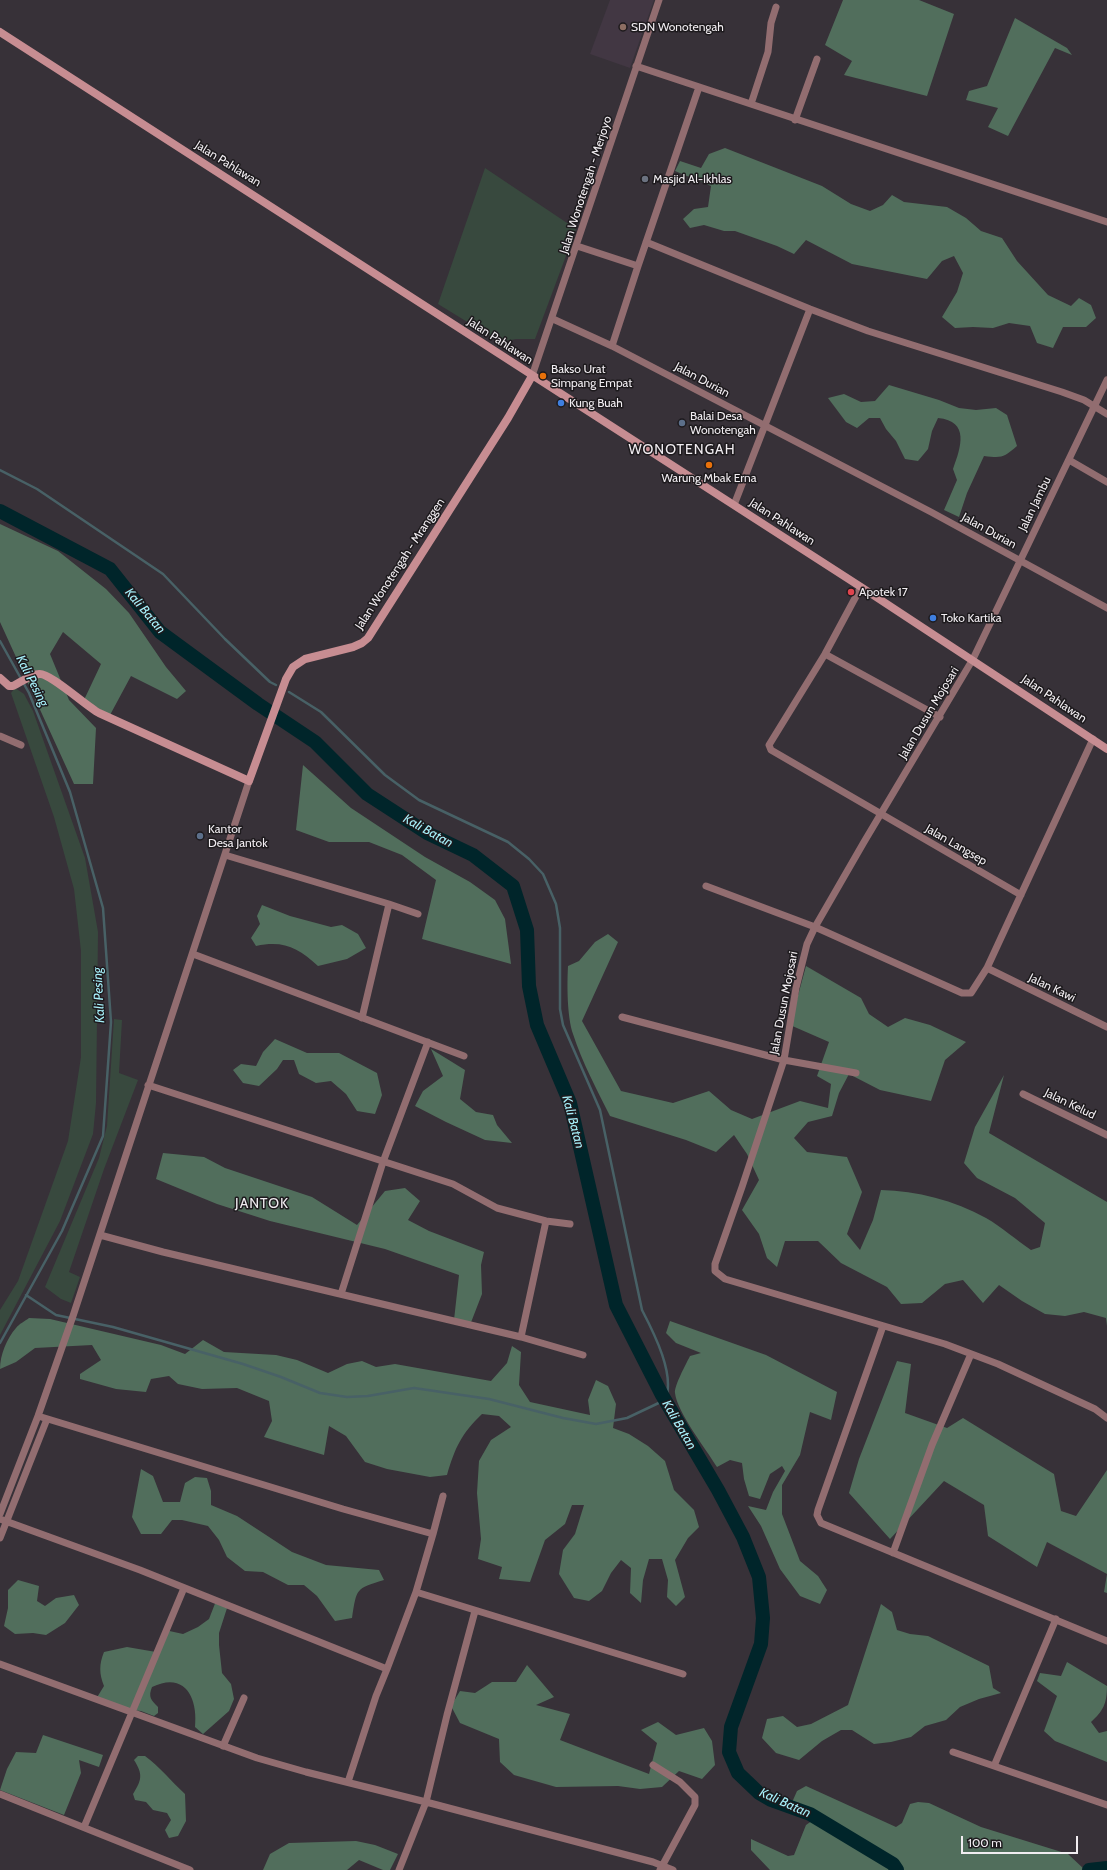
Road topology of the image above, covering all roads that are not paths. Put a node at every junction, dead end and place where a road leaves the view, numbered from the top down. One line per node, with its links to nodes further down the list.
1 (659, 0): 5 (street, Jalan Wonotengah - Merjoyo)
2 (776, 7): 7 (street)
3 (0, 32): 16 (main road, Jalan Pahlawan)
4 (817, 59): 8 (street)
5 (636, 66): 6 (street); 11 (street, Jalan Wonotengah - Merjoyo)
6 (699, 87): 7 (street); 10 (street)
7 (751, 104): 8 (street)
8 (795, 120): 9 (street)
9 (1107, 222)
10 (646, 242): 12 (street); 13 (street)
11 (577, 246): 12 (street); 14 (street, Jalan Wonotengah - Merjoyo)
12 (638, 266): 15 (street)
13 (810, 309): 18 (street); 20 (street)
14 (553, 319): 15 (street, Jalan Durian); 16 (street, Jalan Wonotengah - Merjoyo)
15 (612, 346): 20 (street, Jalan Durian)
16 (532, 376): 23 (main road, Jalan Pahlawan); 35 (main road, Jalan Wonotengah - Mranggen)
17 (1107, 380): 18 (street, Jalan Jambu)
18 (1095, 406): 19 (street); 21 (street, Jalan Jambu)
19 (1107, 414)
20 (766, 426): 23 (street); 24 (street, Jalan Durian)
21 (1069, 460): 22 (street); 24 (street, Jalan Jambu)
22 (1107, 482)
23 (734, 505): 25 (main road, Jalan Pahlawan)
24 (1020, 561): 26 (street, Jalan Durian); 28 (street, Jalan Jambu)
25 (861, 587): 27 (street); 28 (main road, Jalan Pahlawan)
26 (1107, 608)
27 (825, 654): 30 (street); 36 (street, Jalan Langsep)
28 (973, 660): 30 (street, Jalan Dusun Mojosari); 32 (main road, Jalan Pahlawan)
29 (0, 678): 35 (main road)
30 (940, 717): 36 (street, Jalan Dusun Mojosari)
31 (0, 736): 33 (street)
32 (1093, 739): 34 (main road, Jalan Pahlawan); 39 (street)
33 (21, 745)
34 (1107, 749)
35 (249, 781): 37 (street)
36 (881, 813): 39 (street, Jalan Langsep); 42 (street, Jalan Dusun Mojosari)
37 (225, 855): 40 (street); 43 (street)
38 (706, 886): 42 (street)
39 (1021, 895): 44 (street)
40 (389, 904): 41 (street); 46 (street)
41 (418, 914)
42 (815, 928): 44 (street); 50 (street, Jalan Dusun Mojosari)
43 (193, 954): 46 (street); 52 (street)
44 (987, 968): 47 (street, Jalan Kawi)
45 (622, 1017): 50 (street)
46 (362, 1018): 48 (street)
47 (1107, 1027)
48 (428, 1042): 49 (street); 55 (street)
49 (464, 1056)
50 (784, 1060): 51 (street); 60 (street, Jalan Dusun Mojosari)
51 (856, 1073)
52 (148, 1085): 55 (street); 58 (street)
53 (1023, 1094): 54 (street, Jalan Kelud)
54 (1107, 1134)
55 (383, 1162): 56 (street); 59 (street)
56 (546, 1221): 57 (street); 61 (street)
57 (570, 1224)
58 (100, 1235): 59 (street); 64 (street)
59 (341, 1294): 61 (street)
60 (883, 1326): 62 (street); 72 (street)
61 (521, 1338): 63 (street)
62 (971, 1354): 65 (street); 72 (street)
63 (583, 1355)
64 (38, 1416): 66 (street); 68 (street)
65 (1107, 1418)
66 (47, 1419): 69 (street); 70 (street)
67 (443, 1496): 70 (street)
68 (0, 1514)
69 (3, 1520): 71 (street); 73 (street)
70 (433, 1534): 74 (street)
71 (0, 1538)
72 (893, 1554): 76 (street)
73 (184, 1588): 79 (street); 82 (street)
74 (416, 1592): 75 (street); 79 (street)
75 (476, 1610): 80 (street); 89 (street)
76 (1056, 1619): 77 (street); 86 (street)
77 (1107, 1641)
78 (0, 1664): 82 (street)
79 (387, 1669): 87 (street)
80 (683, 1674)
81 (244, 1698): 83 (street)
82 (130, 1712): 83 (street); 91 (street)
83 (223, 1746): 87 (street)
84 (953, 1752): 86 (street)
85 (653, 1764): 92 (street)
86 (994, 1766): 90 (street)
87 (348, 1782): 89 (street)
88 (0, 1794): 91 (street)
89 (426, 1802): 92 (street); 94 (street)
90 (1107, 1805)
91 (84, 1826): 93 (street)
92 (661, 1867): 95 (street)
93 (190, 1870)
94 (400, 1870)
95 (673, 1870)

